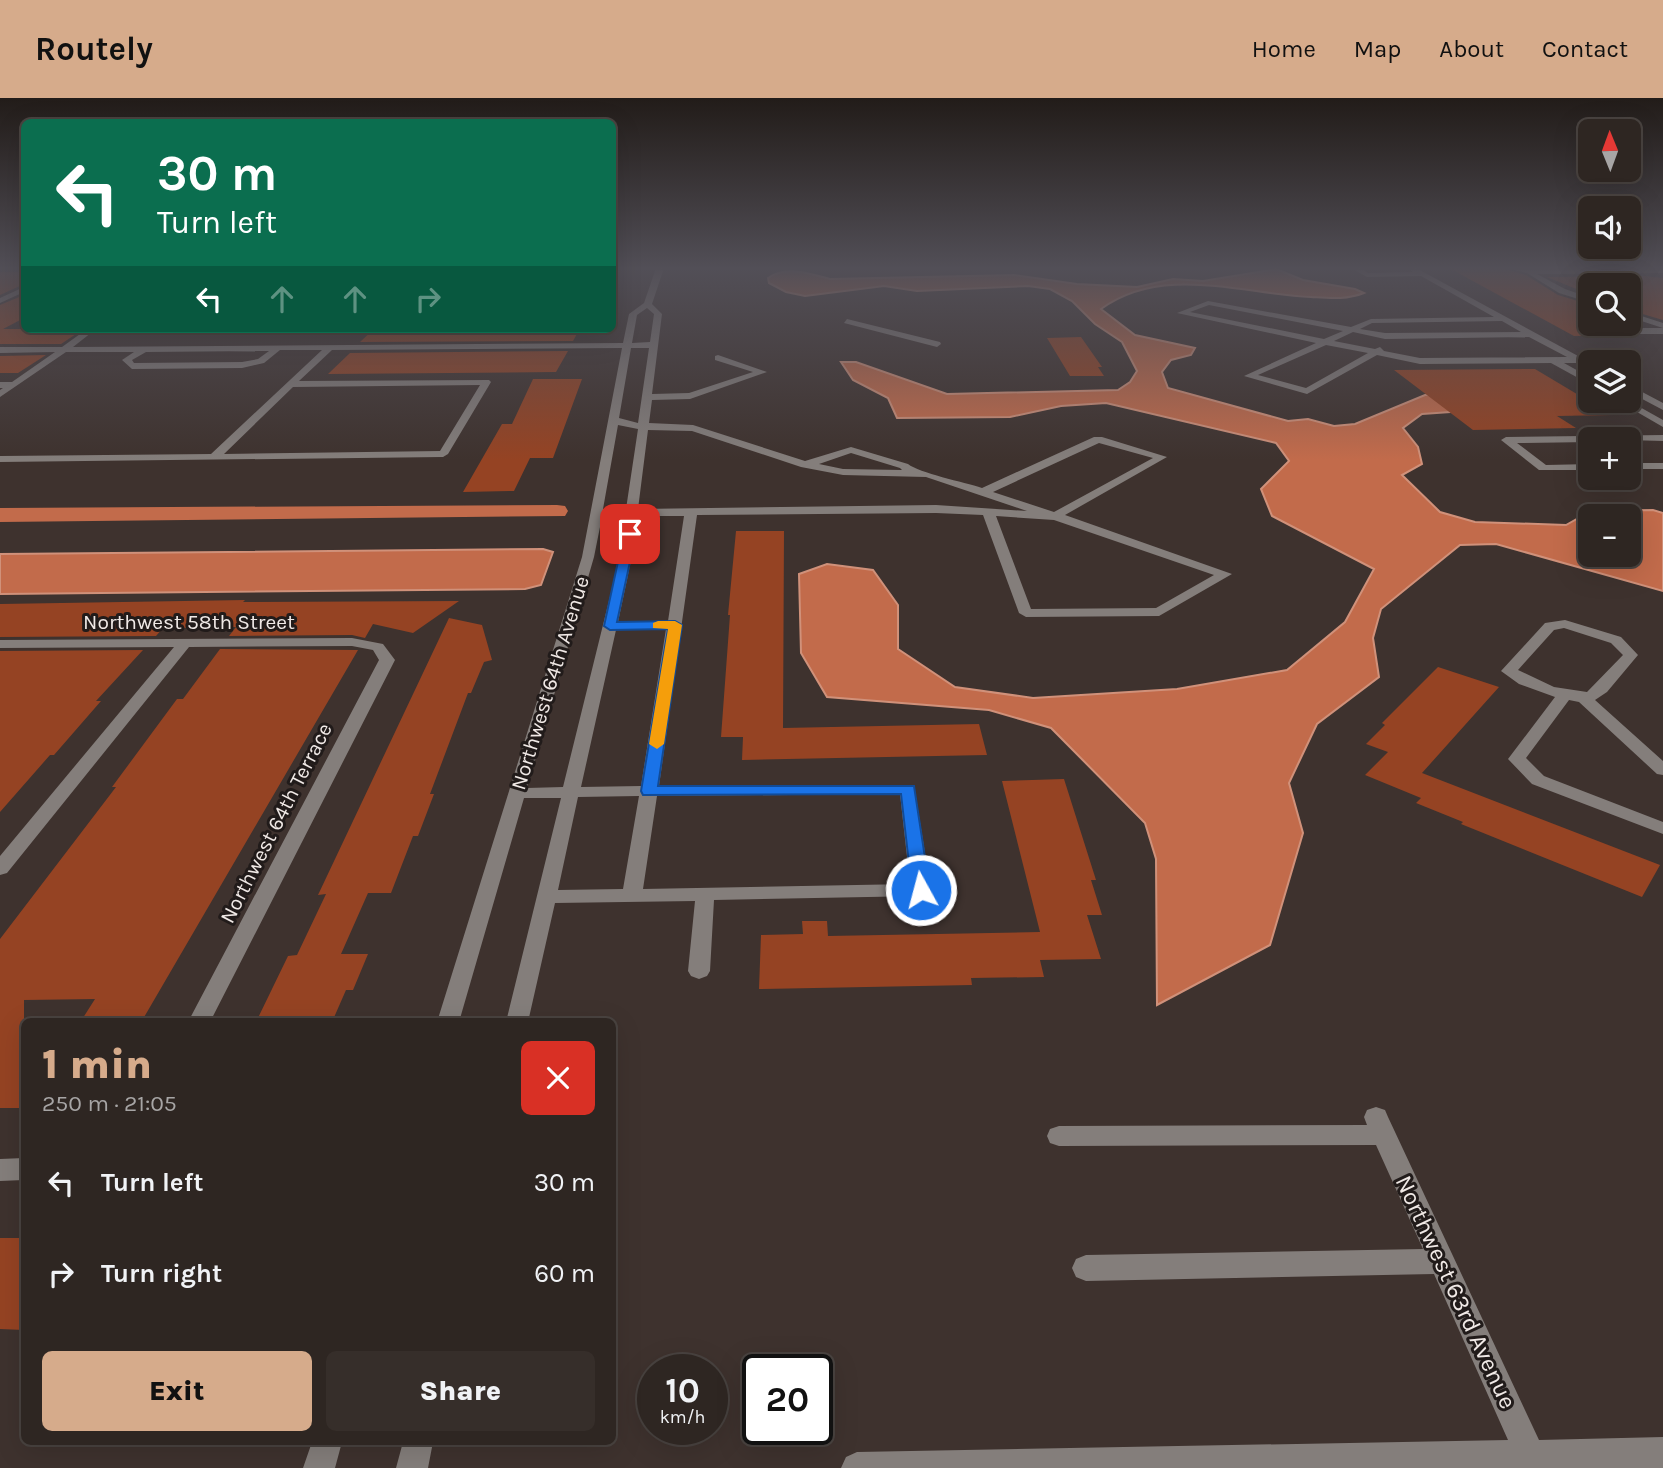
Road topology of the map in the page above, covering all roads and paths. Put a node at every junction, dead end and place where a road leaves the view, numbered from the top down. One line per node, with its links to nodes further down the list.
1 (629, 332): 15 (street, Northwest 64th Avenue)
2 (655, 332): 16 (street, Northwest 64th Avenue)
3 (890, 332): 14 (street)
4 (1275, 332): 12 (street)
5 (1347, 332): 12 (street)
6 (1357, 332): 11 (street)
7 (1528, 332): 9 (street)
8 (87, 333): 22 (street)
9 (1532, 334): 11 (street); 13 (street)
10 (367, 338): 19 (street)
11 (1386, 341): 13 (street); 23 (street)
12 (1325, 342): 23 (street); 23 (street)
13 (1548, 343): 27 (street)
14 (937, 344)
15 (626, 347): 16 (street); 19 (street); 37 (street, Northwest 64th Avenue)
16 (653, 347): 34 (street, Northwest 64th Avenue)
17 (275, 349): 18 (street); 21 (street); 21 (street)
18 (328, 349): 19 (street); 29 (street)
19 (356, 349)
20 (0, 350): 22 (street)
21 (140, 351): 22 (street)
22 (61, 352): 24 (street); 30 (street)
23 (1378, 352): 26 (street)
24 (0, 356)
25 (719, 358): 34 (street)
26 (1552, 360): 27 (street); 28 (street)
27 (1577, 360)
28 (1578, 375)
29 (291, 384): 43 (street); 43 (street)
30 (14, 385): 31 (street); 32 (street)
31 (0, 386)
32 (0, 394)
33 (1641, 395): 35 (street)
34 (648, 397): 39 (street, Northwest 64th Avenue)
35 (1663, 407)
36 (1641, 411): 38 (street)
37 (613, 420): 39 (street); 53 (street, Northwest 64th Avenue)
38 (1663, 424)
39 (644, 425): 45 (street); 54 (street, Northwest 64th Avenue)
40 (1641, 438): 41 (street)
41 (1663, 438)
42 (1578, 439): 47 (street)
43 (214, 457): 44 (street)
44 (0, 459)
45 (805, 465): 49 (street); 49 (street)
46 (1663, 466): 48 (street)
47 (1578, 467)
48 (1641, 467)
49 (915, 474): 50 (street)
50 (983, 492): 55 (street); 55 (street)
51 (691, 512): 52 (street); 54 (street); 56 (street)
52 (988, 512): 55 (street); 55 (street)
53 (596, 513): 54 (street); 66 (street, Northwest 64th Avenue)
54 (634, 513): 57 (street, Northwest 64th Avenue)
55 (1055, 516)
56 (675, 625): 57 (street); 64 (street)
57 (610, 626): 65 (street, Northwest 64th Avenue)
58 (186, 642): 59 (street, Northwest 58th Street); 60 (street, Northwest 58th Street); 68 (street)
59 (0, 644)
60 (378, 647): 73 (street, Northwest 64th Terrace)
61 (1565, 695): 62 (street); 62 (street); 67 (street)
62 (1584, 698): 63 (street)
63 (1663, 770)
64 (649, 791): 65 (street); 69 (street); 70 (street)
65 (571, 792): 66 (street); 71 (street, Northwest 64th Avenue)
66 (517, 793): 74 (street, Northwest 64th Avenue)
67 (1663, 828)
68 (0, 869)
69 (705, 894): 70 (street); 72 (street)
70 (632, 895): 71 (street)
71 (547, 897): 75 (street, Northwest 64th Avenue)
72 (699, 971)
73 (200, 1018)
74 (449, 1018)
75 (518, 1018)
76 (1059, 1136): 79 (street, Northwest 63rd Avenue)
77 (21, 1169): 78 (street)
78 (0, 1170)
79 (1442, 1261): 80 (street); 84 (street, Northwest 63rd Avenue)
80 (1086, 1268)
81 (326, 1445): 87 (street)
82 (417, 1445): 88 (street)
83 (1663, 1453): 84 (street)
84 (1533, 1462): 85 (street)
85 (1426, 1463): 86 (street)
86 (941, 1467): 89 (street)
87 (319, 1468)
88 (412, 1468)
89 (857, 1468)

